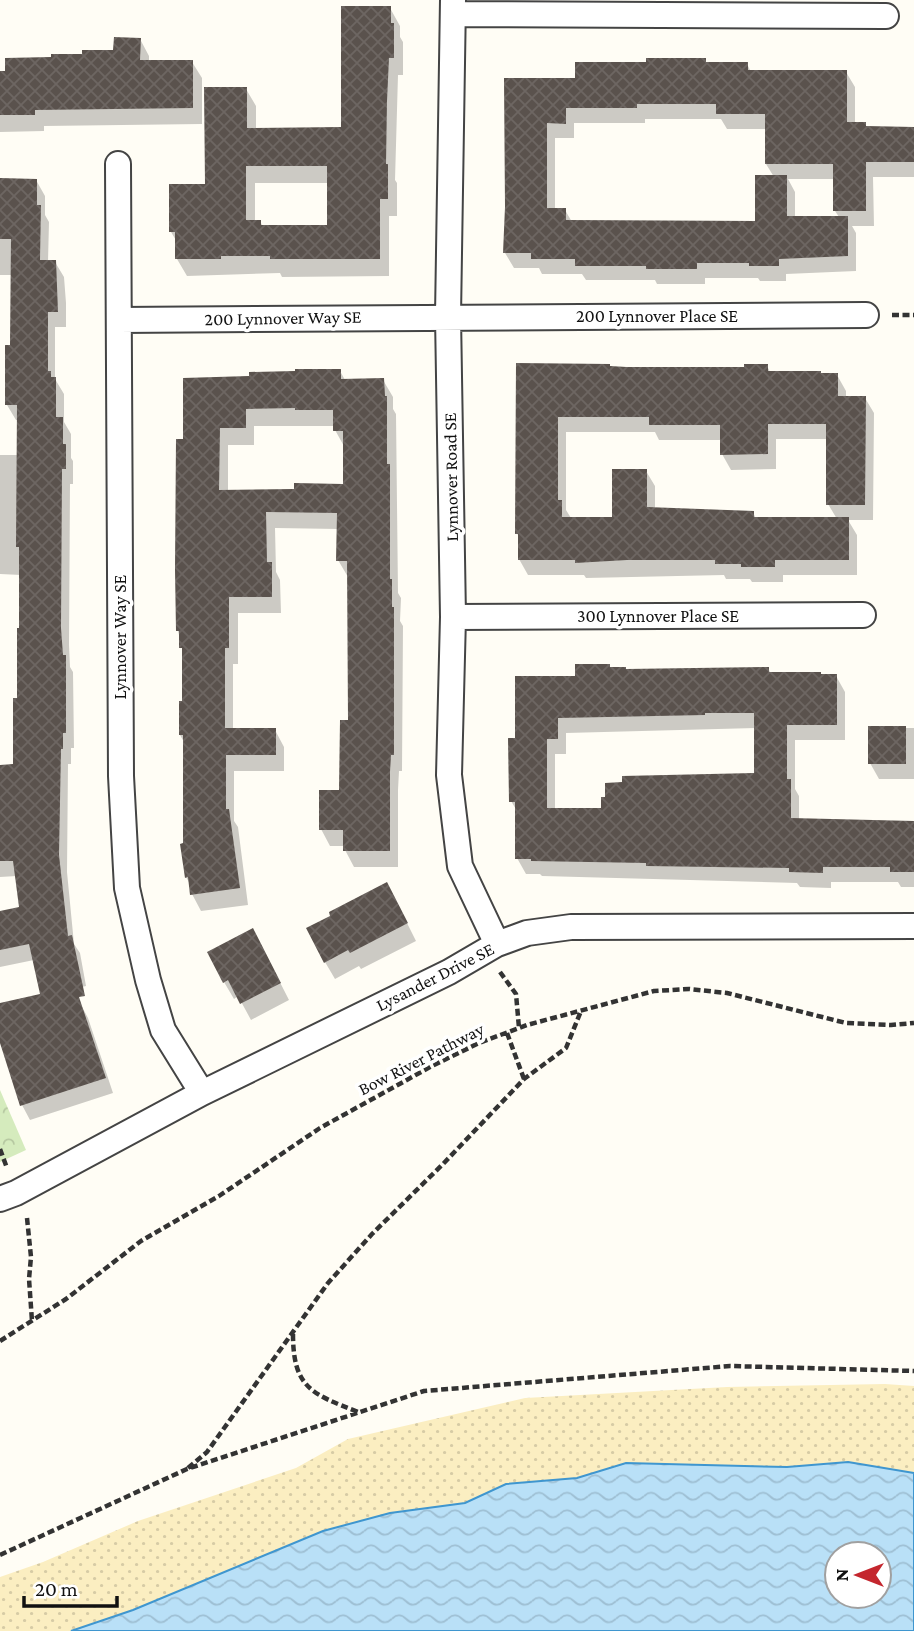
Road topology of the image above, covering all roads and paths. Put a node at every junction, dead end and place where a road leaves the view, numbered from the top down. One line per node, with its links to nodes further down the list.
1 (453, 7): 2 (street); 5 (street, Lynnover Road SE)
2 (886, 16)
3 (118, 164): 6 (street, Lynnover Way SE)
4 (866, 315): 5 (street, 200 Lynnover Place SE)
5 (448, 316): 6 (street, 200 Lynnover Way SE); 8 (street, Lynnover Road SE)
6 (119, 320): 16 (street, Lynnover Way SE)
7 (863, 615): 8 (street, 300 Lynnover Place SE)
8 (453, 617): 10 (street, Lynnover Road SE)
9 (914, 926): 10 (street, Lysander Drive SE)
10 (491, 948): 13 (path); 16 (street, Lysander Drive SE)
11 (581, 1010): 12 (path, Bow River Pathway); 13 (path, Bow River Pathway); 15 (path)
12 (914, 1023)
13 (519, 1028): 14 (path, Bow River Pathway)
14 (507, 1033): 15 (path); 19 (path, Bow River Pathway)
15 (524, 1079): 20 (path)
16 (202, 1093): 18 (street, Lysander Drive SE)
17 (0, 1149): 18 (path)
18 (8, 1196): 19 (path)
19 (32, 1321): 21 (path, Bow River Pathway)
20 (293, 1333): 23 (path); 24 (path)
21 (0, 1341)
22 (914, 1371): 23 (path)
23 (359, 1412): 24 (path)
24 (187, 1469): 25 (path)
25 (0, 1555)

